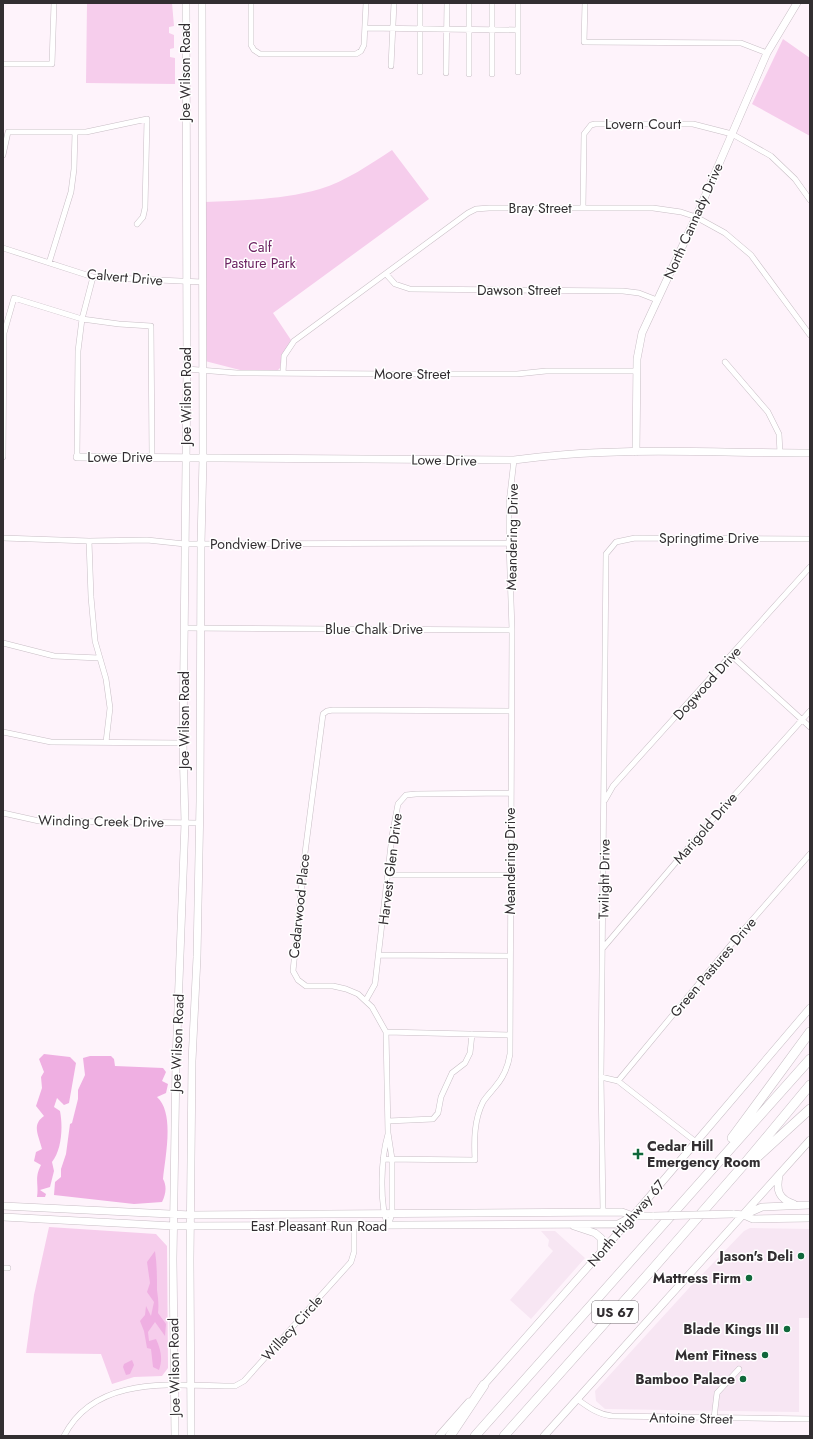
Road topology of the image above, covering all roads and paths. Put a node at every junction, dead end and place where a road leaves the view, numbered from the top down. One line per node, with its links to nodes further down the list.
1 (54, 3): 22 (street)
2 (186, 3): 40 (main road, Joe Wilson Road)
3 (202, 3): 41 (main road, Joe Wilson Road)
4 (251, 3): 14 (street)
5 (366, 3): 14 (street)
6 (394, 3): 15 (street)
7 (420, 3): 16 (street)
8 (446, 3): 17 (street)
9 (469, 3): 18 (street)
10 (492, 3): 19 (street)
11 (518, 3): 20 (street)
12 (585, 3): 21 (street)
13 (797, 3): 21 (main road, North Cannady Drive)
14 (365, 28): 15 (street)
15 (394, 29): 16 (street); 23 (street)
16 (420, 29): 17 (street); 24 (street)
17 (446, 29): 18 (street); 26 (street)
18 (469, 29): 19 (street); 27 (street)
19 (492, 29): 20 (street); 28 (street)
20 (518, 30): 25 (street)
21 (767, 53): 30 (main road, North Cannady Drive)
22 (3, 64)
23 (390, 66)
24 (420, 72)
25 (518, 72)
26 (446, 73)
27 (468, 74)
28 (492, 74)
29 (75, 132): 31 (street); 35 (street); 37 (street)
30 (732, 134): 32 (street); 33 (street, Lovern Court); 34 (main road, North Cannady Drive)
31 (3, 155)
32 (810, 200)
33 (583, 208): 34 (street, Bray Street); 38 (street, Bray Street)
34 (696, 217): 42 (main road, North Cannady Drive); 44 (street, Bray Street)
35 (137, 224)
36 (3, 248): 37 (street, Calvert Drive)
37 (49, 263): 39 (street, Calvert Drive)
38 (386, 274): 42 (street, Dawson Street); 49 (street, Bray Street)
39 (93, 277): 40 (street, Calvert Drive); 43 (street)
40 (186, 281): 41 (street, Calvert Drive); 46 (main road, Joe Wilson Road)
41 (202, 282): 47 (main road, Joe Wilson Road)
42 (657, 300): 48 (main road, North Cannady Drive)
43 (82, 319): 53 (street); 54 (street); 55 (street)
44 (810, 335)
45 (725, 362): 51 (street)
46 (187, 369): 47 (street, Moore Street); 56 (main road, Joe Wilson Road)
47 (203, 369): 49 (street, Moore Street); 57 (main road, Joe Wilson Road)
48 (636, 371): 49 (street, Moore Street); 50 (main road, North Cannady Drive)
49 (283, 374)
50 (636, 452): 51 (main road, Lowe Drive); 58 (main road, Lowe Drive)
51 (780, 453): 52 (main road, Lowe Drive)
52 (810, 453)
53 (3, 457)
54 (77, 457): 55 (main road, Lowe Drive)
55 (152, 458): 56 (main road, Lowe Drive)
56 (186, 458): 57 (main road, Lowe Drive); 62 (main road, Joe Wilson Road)
57 (203, 458): 58 (main road, Lowe Drive); 63 (main road, Joe Wilson Road)
58 (514, 460): 64 (street, Meandering Drive)
59 (3, 538): 61 (street, Pondview Drive)
60 (810, 539): 65 (street, Springtime Drive)
61 (89, 541): 62 (street, Pondview Drive); 72 (street)
62 (185, 544): 63 (street, Pondview Drive); 67 (main road, Joe Wilson Road)
63 (201, 544): 64 (street, Pondview Drive); 68 (main road, Joe Wilson Road)
64 (509, 544): 69 (street, Meandering Drive)
65 (610, 548): 81 (street, Twilight Drive)
66 (810, 567): 71 (street, Dogwood Drive)
67 (185, 628): 68 (street, Blue Chalk Drive); 79 (main road, Joe Wilson Road)
68 (202, 628): 69 (street, Blue Chalk Drive); 84 (main road, Joe Wilson Road)
69 (512, 630): 73 (street, Meandering Drive)
70 (3, 642): 72 (street)
71 (732, 656): 75 (street); 81 (street, Dogwood Drive)
72 (99, 658): 78 (street)
73 (511, 711): 80 (street, Meandering Drive); 91 (street, Cedarwood Place)
74 (810, 711): 75 (street, Marigold Drive)
75 (802, 720): 76 (street); 88 (street, Marigold Drive)
76 (810, 727)
77 (3, 732): 78 (street)
78 (106, 742): 79 (street)
79 (183, 743): 83 (main road, Joe Wilson Road)
80 (510, 793): 86 (street, Harvest Glen Drive); 87 (street, Meandering Drive)
81 (605, 800): 88 (street, Twilight Drive)
82 (3, 813): 83 (street, Winding Creek Drive)
83 (185, 823): 84 (street, Winding Creek Drive); 115 (main road, Joe Wilson Road)
84 (199, 823): 118 (main road, Joe Wilson Road)
85 (810, 854): 99 (street, Green Pastures Drive)
86 (389, 875): 87 (street); 89 (street, Harvest Glen Drive)
87 (510, 875): 90 (street, Meandering Drive)
88 (603, 948): 98 (street, Twilight Drive)
89 (379, 955): 90 (street); 91 (street, Harvest Glen Drive)
90 (510, 956): 96 (street, Meandering Drive)
91 (366, 1000): 93 (street, Cedarwood Place)
92 (810, 1008): 105 (main road, North Highway 67)
93 (386, 1032): 95 (street); 102 (street, Cedarwood Place)
94 (810, 1032): 109 (highway)
95 (472, 1034): 96 (street); 102 (street)
96 (510, 1035): 107 (street, Meandering Drive)
97 (810, 1059): 109 (highway, US 67)
98 (601, 1077): 99 (street); 114 (street, Twilight Drive)
99 (618, 1081): 105 (street)
100 (810, 1085): 110 (highway, US 67)
101 (810, 1109): 110 (highway)
102 (388, 1121): 103 (street, Cedarwood Place)
103 (388, 1133): 106 (street, Cedarwood Place); 107 (street, Cedarwood Place)
104 (810, 1140): 108 (main road)
105 (696, 1142): 120 (main road, North Highway 67)
106 (383, 1159): 107 (street, Meandering Drive); 116 (street, Cedarwood Place)
107 (392, 1159): 117 (street, Cedarwood Place)
108 (779, 1174): 111 (main road); 119 (main road)
109 (698, 1185): 141 (highway, US 67)
110 (725, 1187): 142 (highway, US 67)
111 (798, 1205): 112 (main road); 119 (main road)
112 (810, 1205)
113 (3, 1206): 115 (main road, East Pleasant Run Road)
114 (603, 1212): 117 (main road, East Pleasant Run Road); 120 (main road, East Pleasant Run Road)
115 (174, 1214): 118 (main road, East Pleasant Run Road); 124 (main road, Joe Wilson Road)
116 (383, 1214): 117 (main road, East Pleasant Run Road); 118 (main road, East Pleasant Run Road); 127 (street)
117 (392, 1214): 127 (street, Cedarwood Place)
118 (190, 1215): 125 (main road, Joe Wilson Road)
119 (744, 1215): 120 (main road, East Pleasant Run Road, bridge); 122 (main road, East Pleasant Run Road); 133 (main road)
120 (633, 1216): 123 (main road, East Pleasant Run Road); 128 (main road, North Highway 67)
121 (3, 1217): 124 (main road, East Pleasant Run Road)
122 (810, 1218)
123 (566, 1224): 127 (main road, East Pleasant Run Road); 128 (main road)
124 (174, 1226): 125 (main road, East Pleasant Run Road); 131 (main road, Joe Wilson Road)
125 (190, 1226): 126 (main road, East Pleasant Run Road); 132 (main road, Joe Wilson Road)
126 (354, 1226): 127 (main road, East Pleasant Run Road); 132 (street, Willacy Circle)
127 (388, 1226)
128 (601, 1253): 130 (main road, North Highway 67)
129 (739, 1369): 134 (street)
130 (484, 1385): 139 (main road, North Highway 67); 140 (highway)
131 (174, 1386): 132 (street, Willacy Circle); 136 (street, Willacy Circle); 137 (main road, Joe Wilson Road)
132 (191, 1386): 138 (main road, Joe Wilson Road)
133 (577, 1399): 134 (street, Antoine Street); 143 (main road)
134 (714, 1418): 135 (street, Antoine Street)
135 (810, 1419)
136 (64, 1436)
137 (175, 1436)
138 (192, 1436)
139 (438, 1436)
140 (450, 1436)
141 (475, 1436)
142 (504, 1436)
143 (544, 1436)

